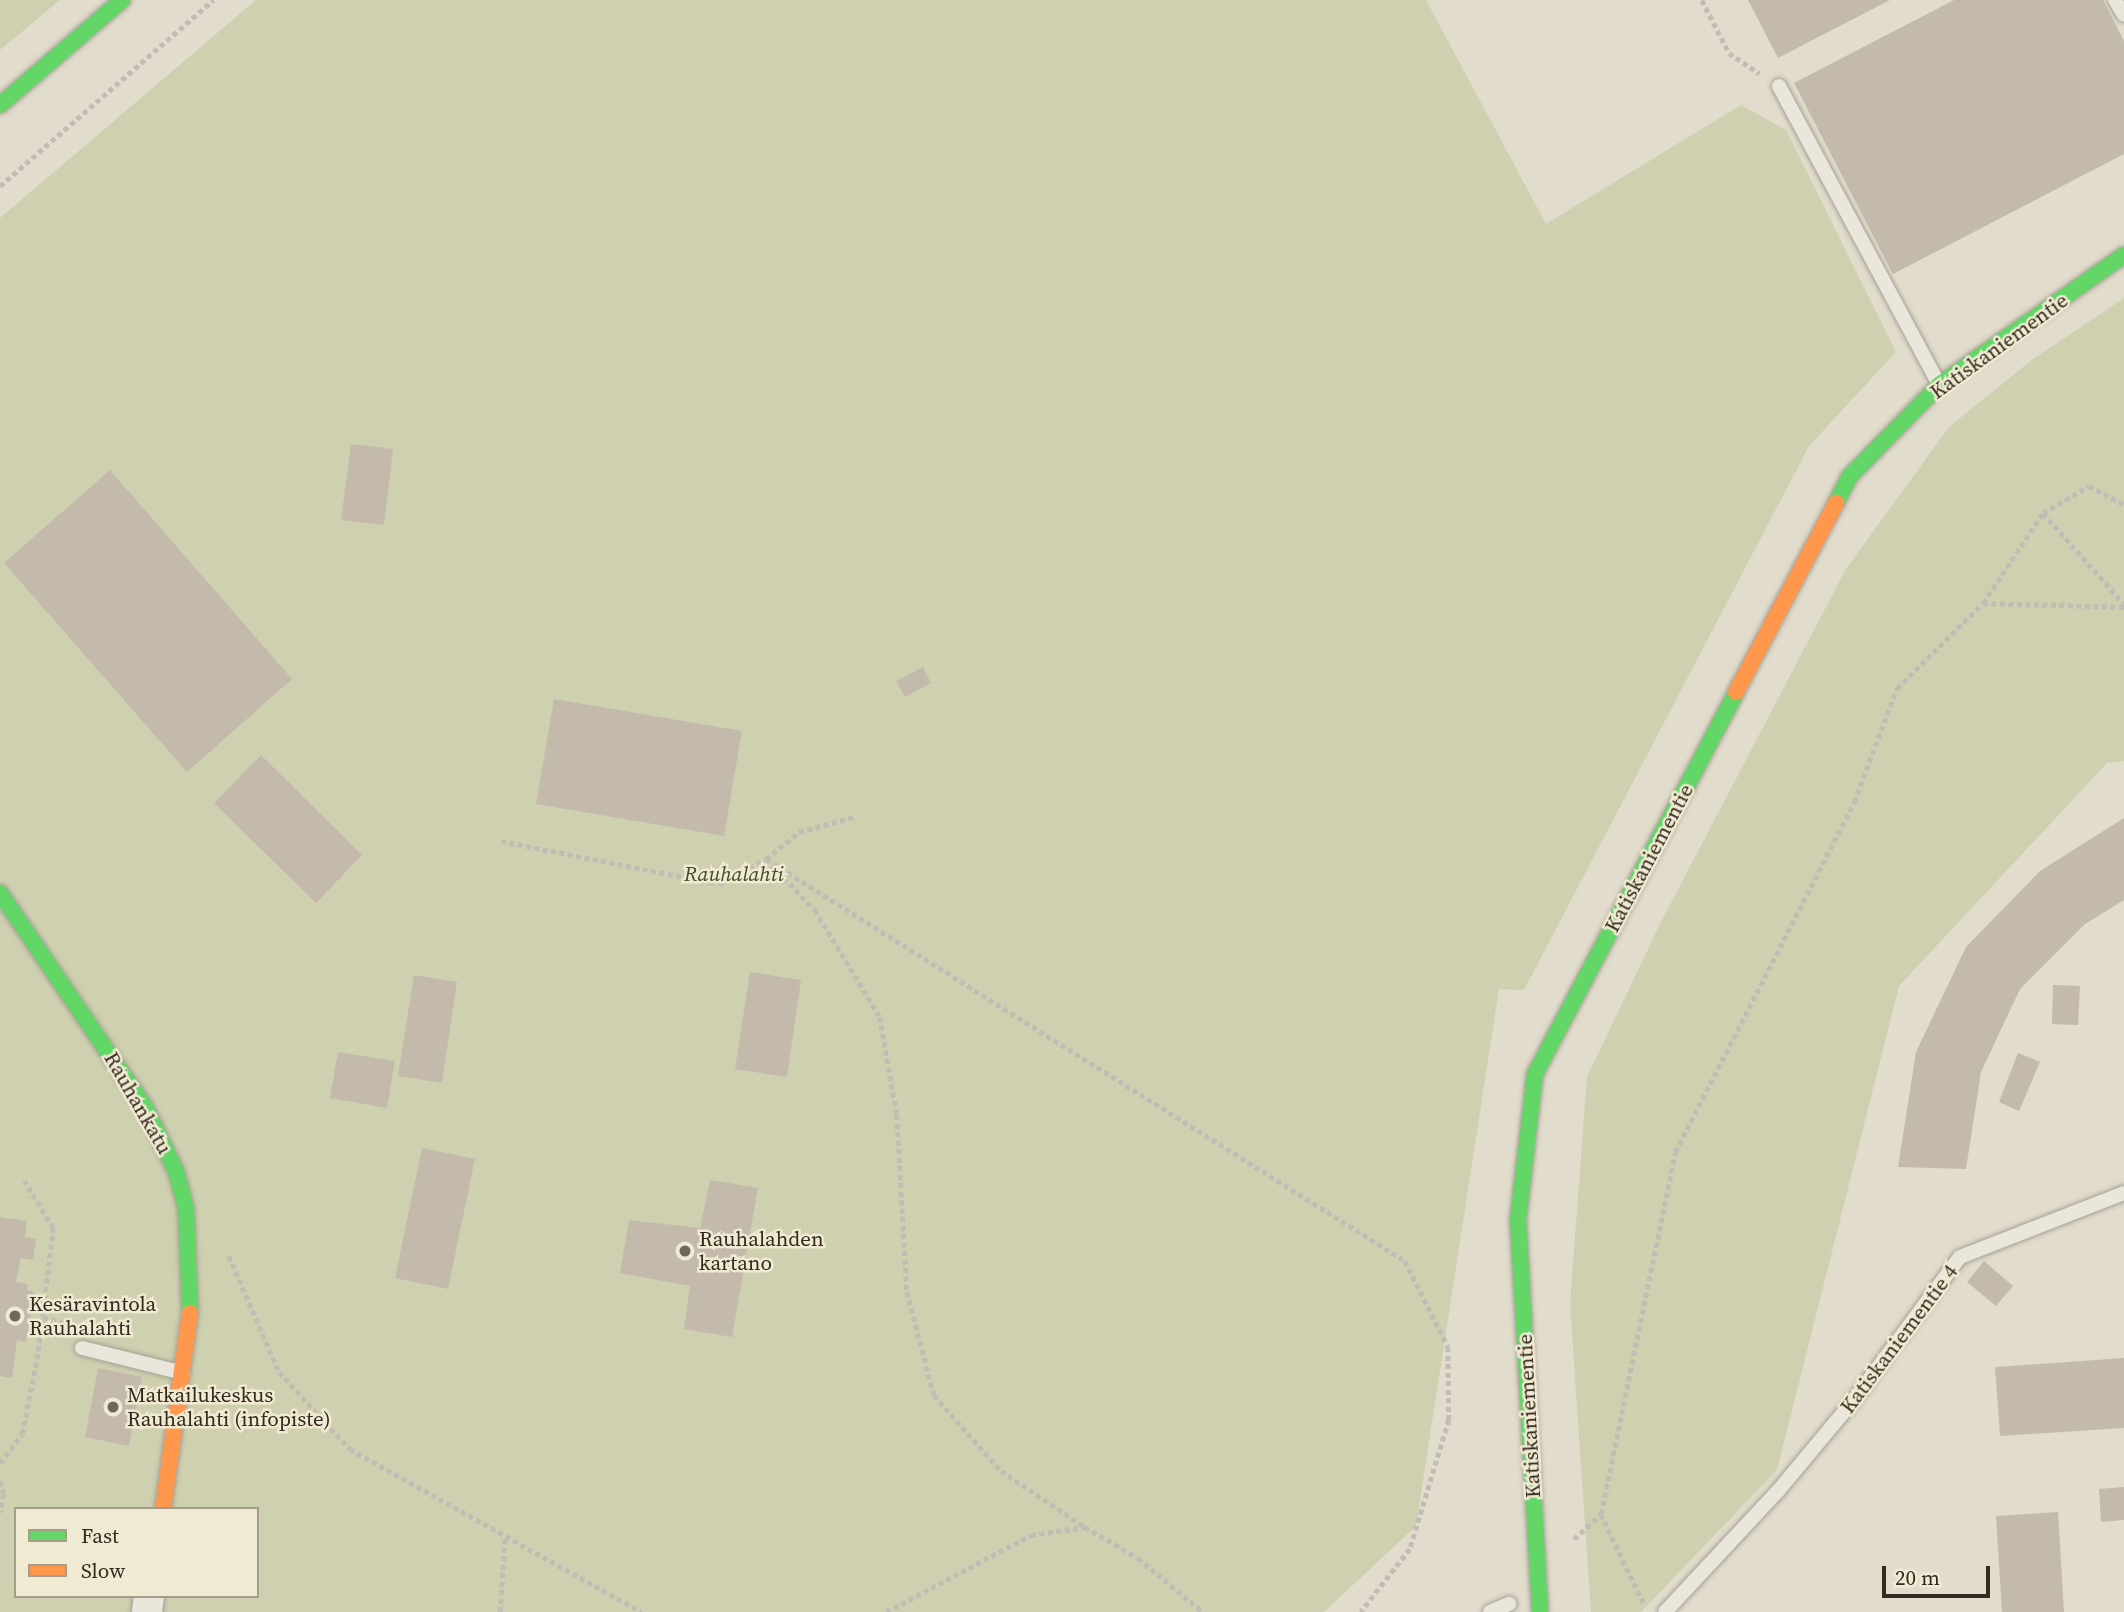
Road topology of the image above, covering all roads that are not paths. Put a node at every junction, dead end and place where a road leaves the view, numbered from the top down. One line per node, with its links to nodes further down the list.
1 (122, 0): 5 (street)
2 (2115, 0): 3 (lane)
3 (2124, 15)
4 (1779, 86): 7 (lane)
5 (0, 105)
6 (2124, 256): 7 (street, Katiskaniementie)
7 (1939, 385): 15 (street, Katiskaniementie)
8 (0, 892): 11 (street, Rauhankatu)
9 (2124, 1193): 16 (lane, Katiskaniementie 4)
10 (82, 1348): 11 (lane)
11 (184, 1373): 12 (street, Rauhankatu)
12 (163, 1507)
13 (1509, 1604): 14 (lane)
14 (1490, 1612)
15 (1540, 1612)
16 (1665, 1612)

